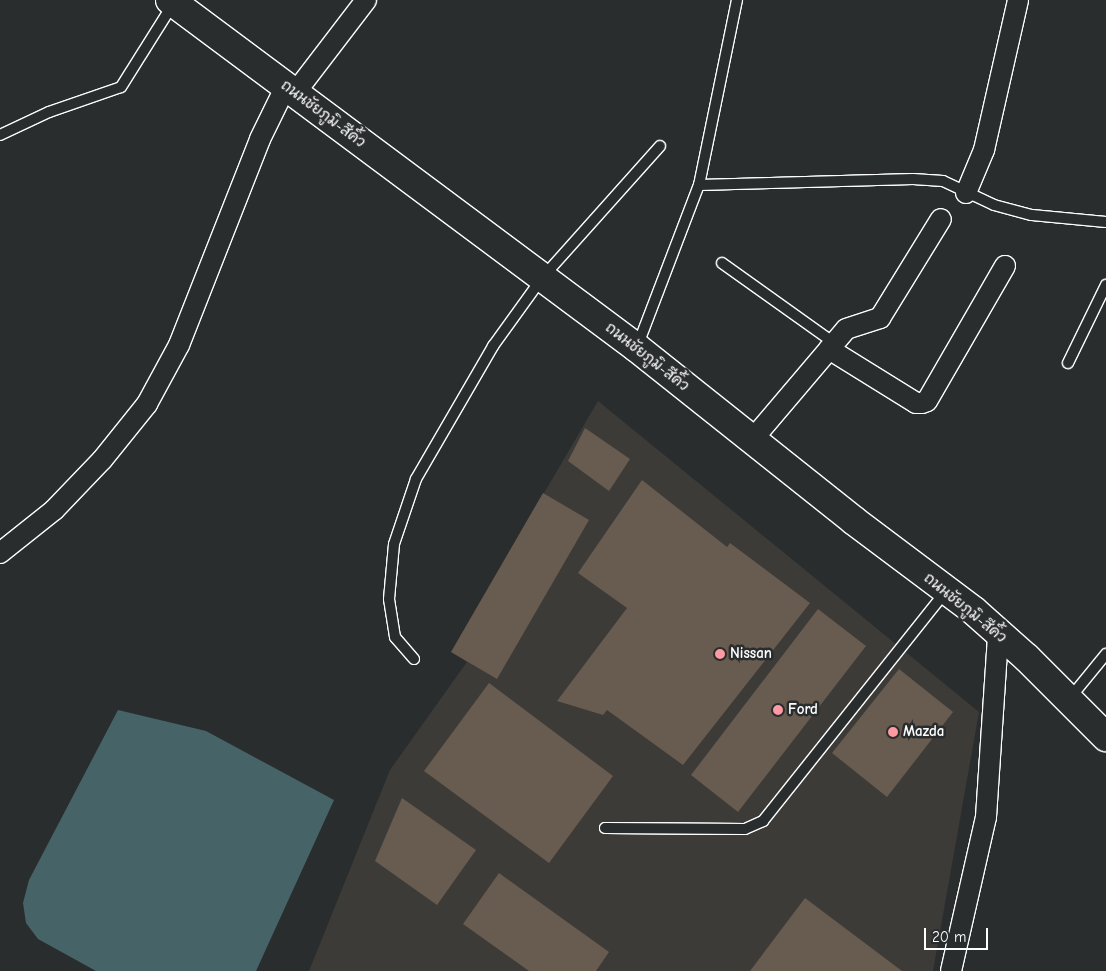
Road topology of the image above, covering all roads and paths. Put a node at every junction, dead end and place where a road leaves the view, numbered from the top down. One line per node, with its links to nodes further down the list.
1 (366, 0): 5 (street)
2 (737, 0): 8 (lane)
3 (1018, 0): 9 (street)
4 (172, 1): 5 (main road, ถนนชัยภูมิ-สีคิ้ว); 6 (lane)
5 (290, 89): 14 (main road, ถนนชัยภูมิ-สีคิ้ว); 20 (street)
6 (0, 135)
7 (660, 146): 14 (lane)
8 (699, 184): 9 (lane); 17 (lane)
9 (966, 193): 11 (lane)
10 (941, 219): 16 (street)
11 (1106, 222)
12 (722, 263): 16 (lane)
13 (1004, 266): 16 (street)
14 (542, 278): 17 (main road, ถนนชัยภูมิ-สีคิ้ว); 24 (lane)
15 (1106, 285): 18 (lane)
16 (832, 346): 19 (street)
17 (637, 348): 19 (main road, ถนนชัยภูมิ-สีคิ้ว)
18 (1068, 363)
19 (752, 440): 21 (main road, ถนนชัยภูมิ-สีคิ้ว)
20 (0, 553)
21 (946, 591): 22 (main road, ถนนชัยภูมิ-สีคิ้ว); 27 (lane)
22 (998, 634): 25 (main road, ถนนชัยภูมิ-สีคิ้ว); 28 (street)
23 (1106, 654): 25 (lane)
24 (414, 658)
25 (1069, 700): 26 (main road, ถนนชัยภูมิ-สีคิ้ว)
26 (1106, 736)
27 (605, 828)
28 (951, 971)

